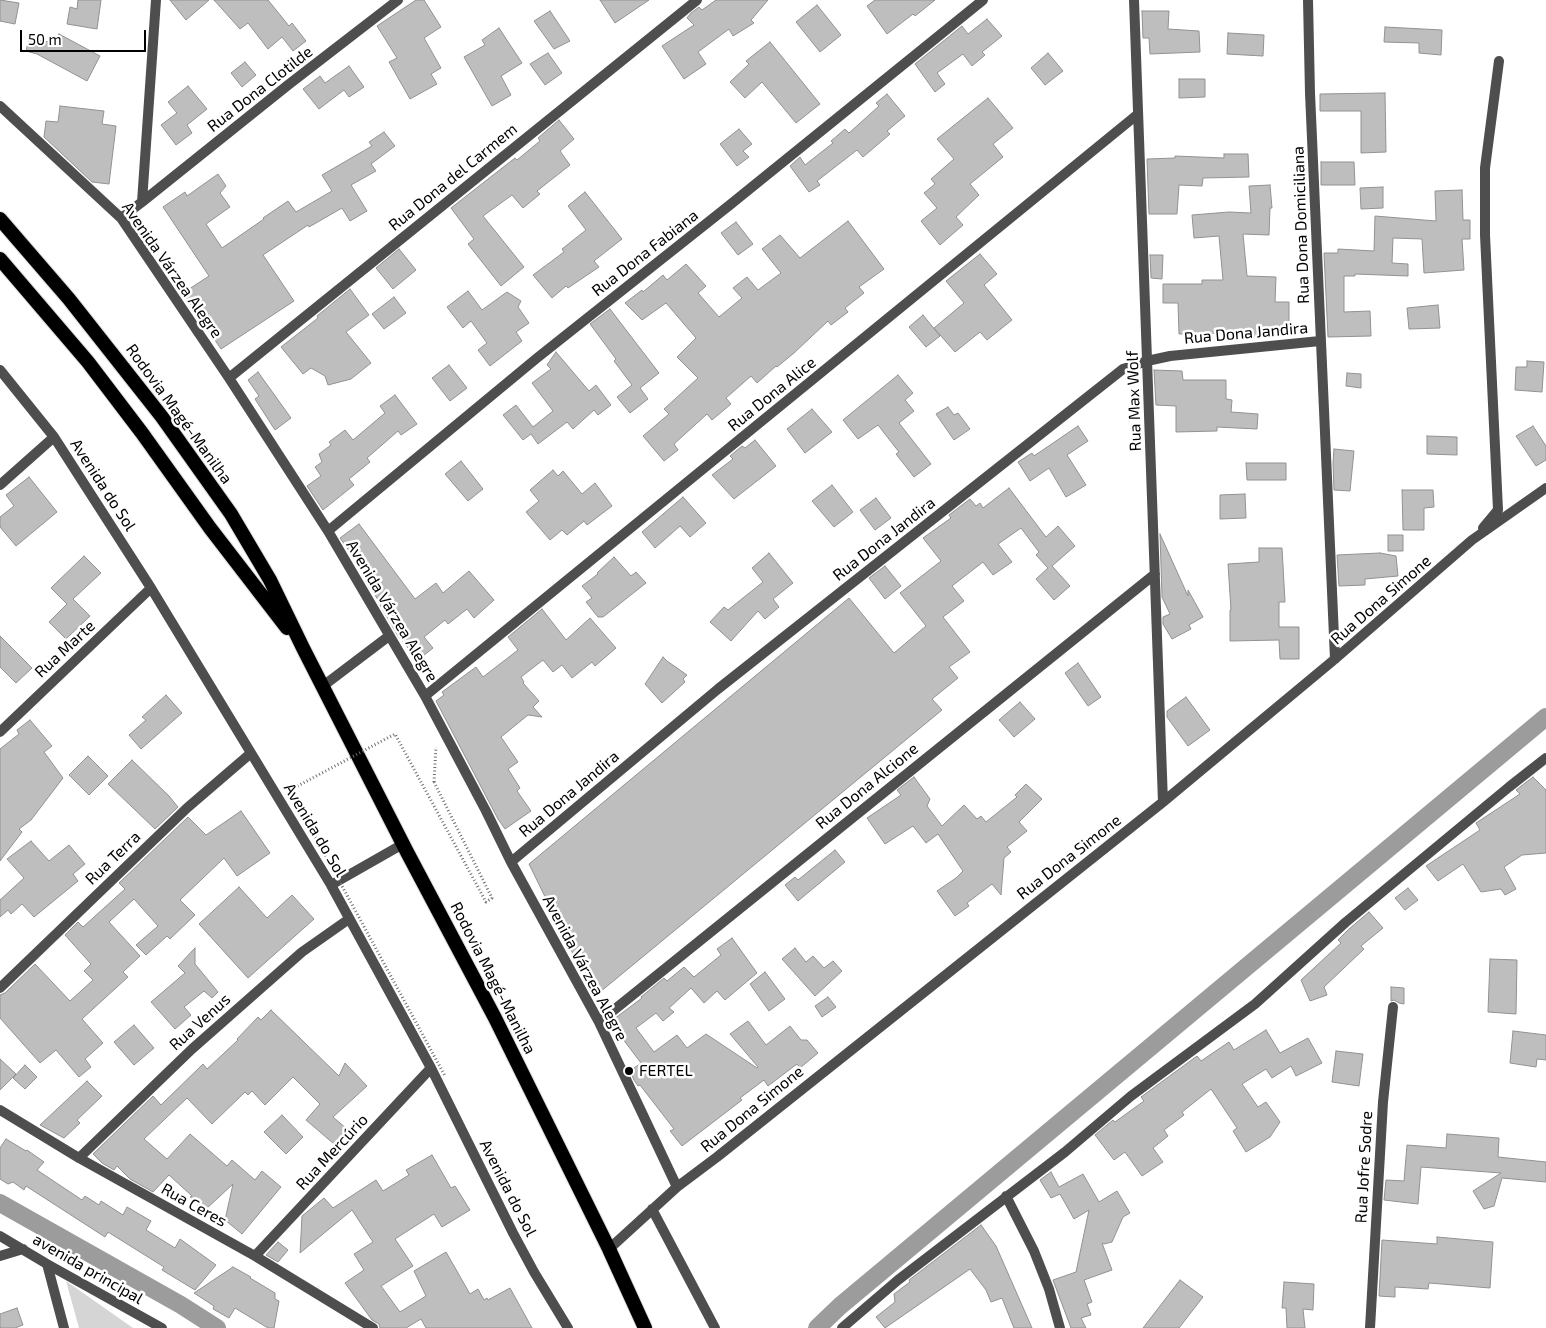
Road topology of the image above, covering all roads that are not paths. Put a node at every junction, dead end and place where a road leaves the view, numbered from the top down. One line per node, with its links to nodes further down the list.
1 (156, 0): 10 (street)
2 (398, 0): 10 (street, Rua Dona Clotilde)
3 (697, 0): 17 (street, Rua Dona del Carmem)
4 (982, 0): 21 (street, Rua Dona Fabiana)
5 (1134, 0): 9 (street, Rua Max Wolf)
6 (1308, 0): 14 (street, Rua Dona Domiciliana)
7 (1499, 62): 22 (street)
8 (0, 106): 11 (street, Avenida Várzea Alegre)
9 (1138, 114): 15 (street, Rua Max Wolf); 29 (street, Rua Dona Alice)
10 (142, 202): 11 (street, Rua Dona Clotilde)
11 (121, 218): 17 (street, Avenida Várzea Alegre)
12 (0, 219): 26 (highway, Rodovia Magé-Manilha)
13 (0, 259): 26 (highway, Rodovia Magé-Manilha)
14 (1320, 342): 15 (street, Rua Dona Jandira); 27 (street, Rua Dona Domiciliana)
15 (1147, 361): 23 (street, Rua Max Wolf); 35 (street, Rua Dona Jandira)
16 (0, 370): 18 (street, Avenida do Sol)
17 (229, 378): 21 (street, Avenida Várzea Alegre)
18 (54, 437): 19 (street); 24 (street, Avenida do Sol)
19 (0, 486)
20 (1546, 488): 22 (street, Rua Dona Simone)
21 (328, 531): 25 (street, Avenida Várzea Alegre)
22 (1472, 540): 27 (street, Rua Dona Simone)
23 (1155, 574): 33 (street, Rua Max Wolf); 40 (street, Rua Dona Alcione)
24 (151, 588): 30 (street, Rua Marte); 31 (street, Avenida do Sol)
25 (389, 636): 28 (street); 29 (street, Avenida Várzea Alegre)
26 (303, 648): 28 (highway, Rodovia Magé-Manilha)
27 (1335, 659): 33 (street, Rua Dona Simone)
28 (323, 686): 34 (highway, Rodovia Magé-Manilha)
29 (425, 696): 35 (street, Avenida Várzea Alegre)
30 (0, 732)
31 (251, 752): 36 (street, Avenida do Sol); 38 (street, Rua Terra)
32 (1546, 758): 45 (street)
33 (1163, 802): 44 (street, Rua Dona Simone)
34 (404, 844): 36 (street); 48 (highway, Rodovia Magé-Manilha)
35 (512, 862): 40 (street, Avenida Várzea Alegre)
36 (331, 885): 37 (street, Avenida do Sol)
37 (349, 919): 41 (street, Avenida do Sol); 43 (street, Rua Venus)
38 (0, 988)
39 (1393, 1007): 61 (street, Rua Jofre Sodre)
40 (599, 1022): 44 (street, Avenida Várzea Alegre)
41 (431, 1068): 51 (street, Rua Mercúrio); 56 (street, Avenida do Sol)
42 (0, 1110): 43 (street, Rua Ceres)
43 (79, 1158): 51 (street, Rua Ceres)
44 (677, 1187): 46 (street, Rua Dona Simone)
45 (1006, 1196): 59 (street); 60 (street)
46 (652, 1209): 48 (street, Rua Dona Simone); 58 (street)
47 (0, 1236): 49 (street, avenida principal)
48 (609, 1249): 57 (highway, Rodovia Magé-Manilha)
49 (23, 1250): 50 (street); 52 (street, avenida principal)
50 (0, 1256)
51 (254, 1256): 55 (street, Rua Ceres)
52 (47, 1264): 53 (street); 54 (street, avenida principal)
53 (64, 1328)
54 (162, 1328)
55 (373, 1328)
56 (568, 1328)
57 (645, 1328)
58 (715, 1328)
59 (842, 1328)
60 (1060, 1328)
61 (1370, 1328)

